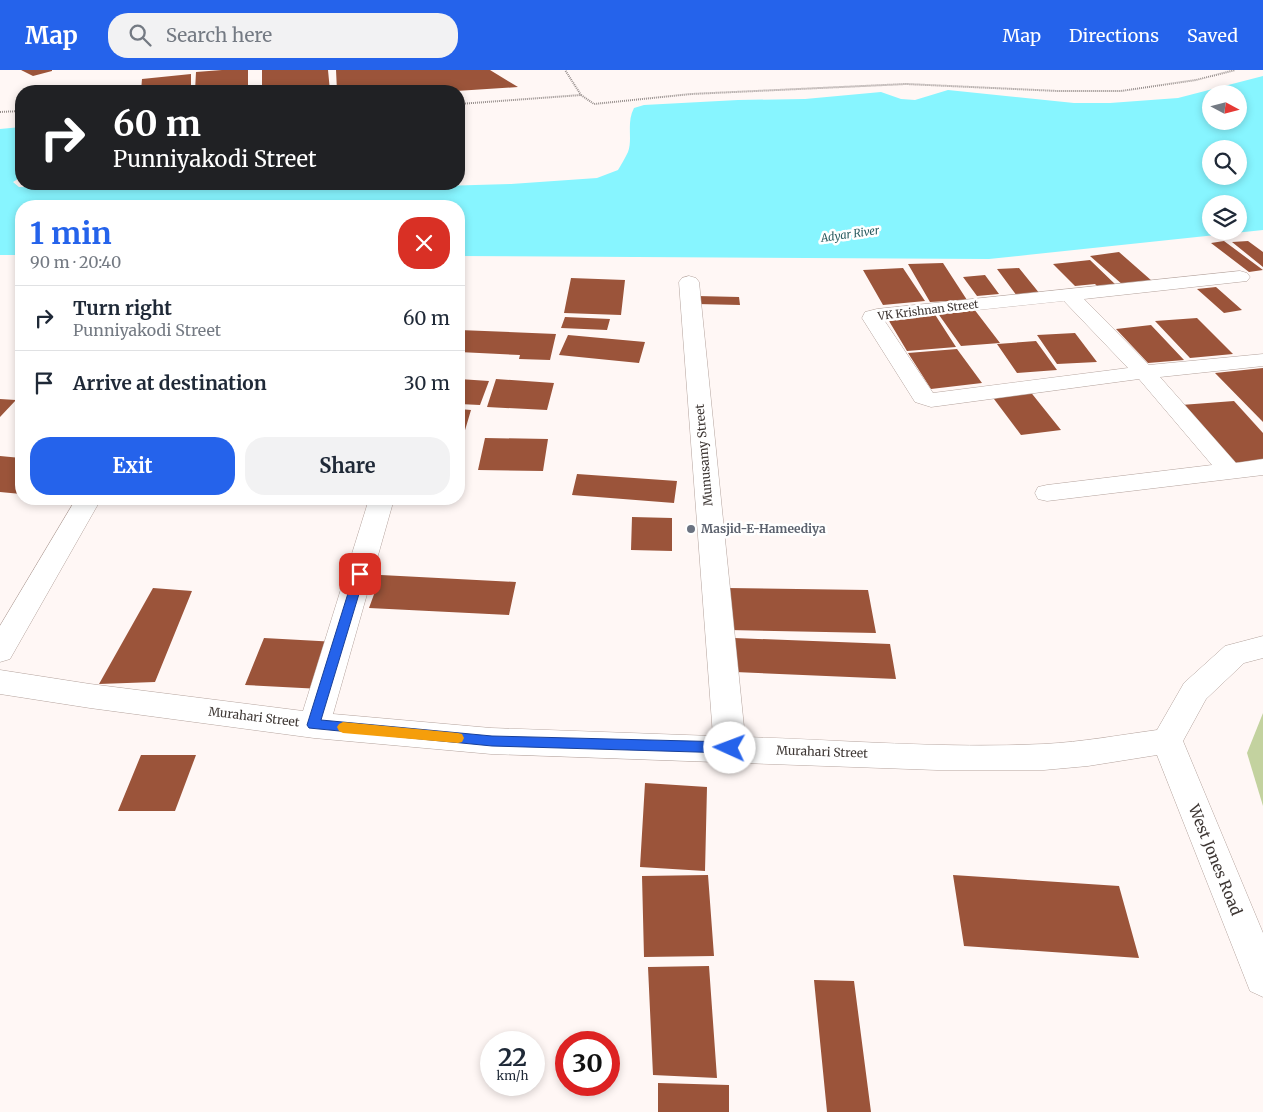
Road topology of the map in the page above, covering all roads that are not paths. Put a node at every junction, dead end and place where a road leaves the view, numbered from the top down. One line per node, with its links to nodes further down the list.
1 (1240, 277): 3 (street, VK Krishnan Street)
2 (689, 282): 16 (street, Munusamy Street)
3 (1069, 295): 5 (street); 5 (street, VK Krishnan Street)
4 (1263, 360): 5 (street, VK Krishnan Street)
5 (1144, 372): 7 (street)
6 (1263, 467): 7 (street)
7 (1230, 471): 8 (street)
8 (1046, 493)
9 (85, 505): 12 (street)
10 (380, 505): 14 (street)
11 (1263, 647): 15 (street)
12 (0, 651)
13 (0, 682): 14 (street, Murahari Street)
14 (314, 725): 16 (street, Murahari Street)
15 (1167, 741): 16 (street, Murahari Street); 17 (street, West Jones Road)
16 (730, 748)
17 (1263, 978)

